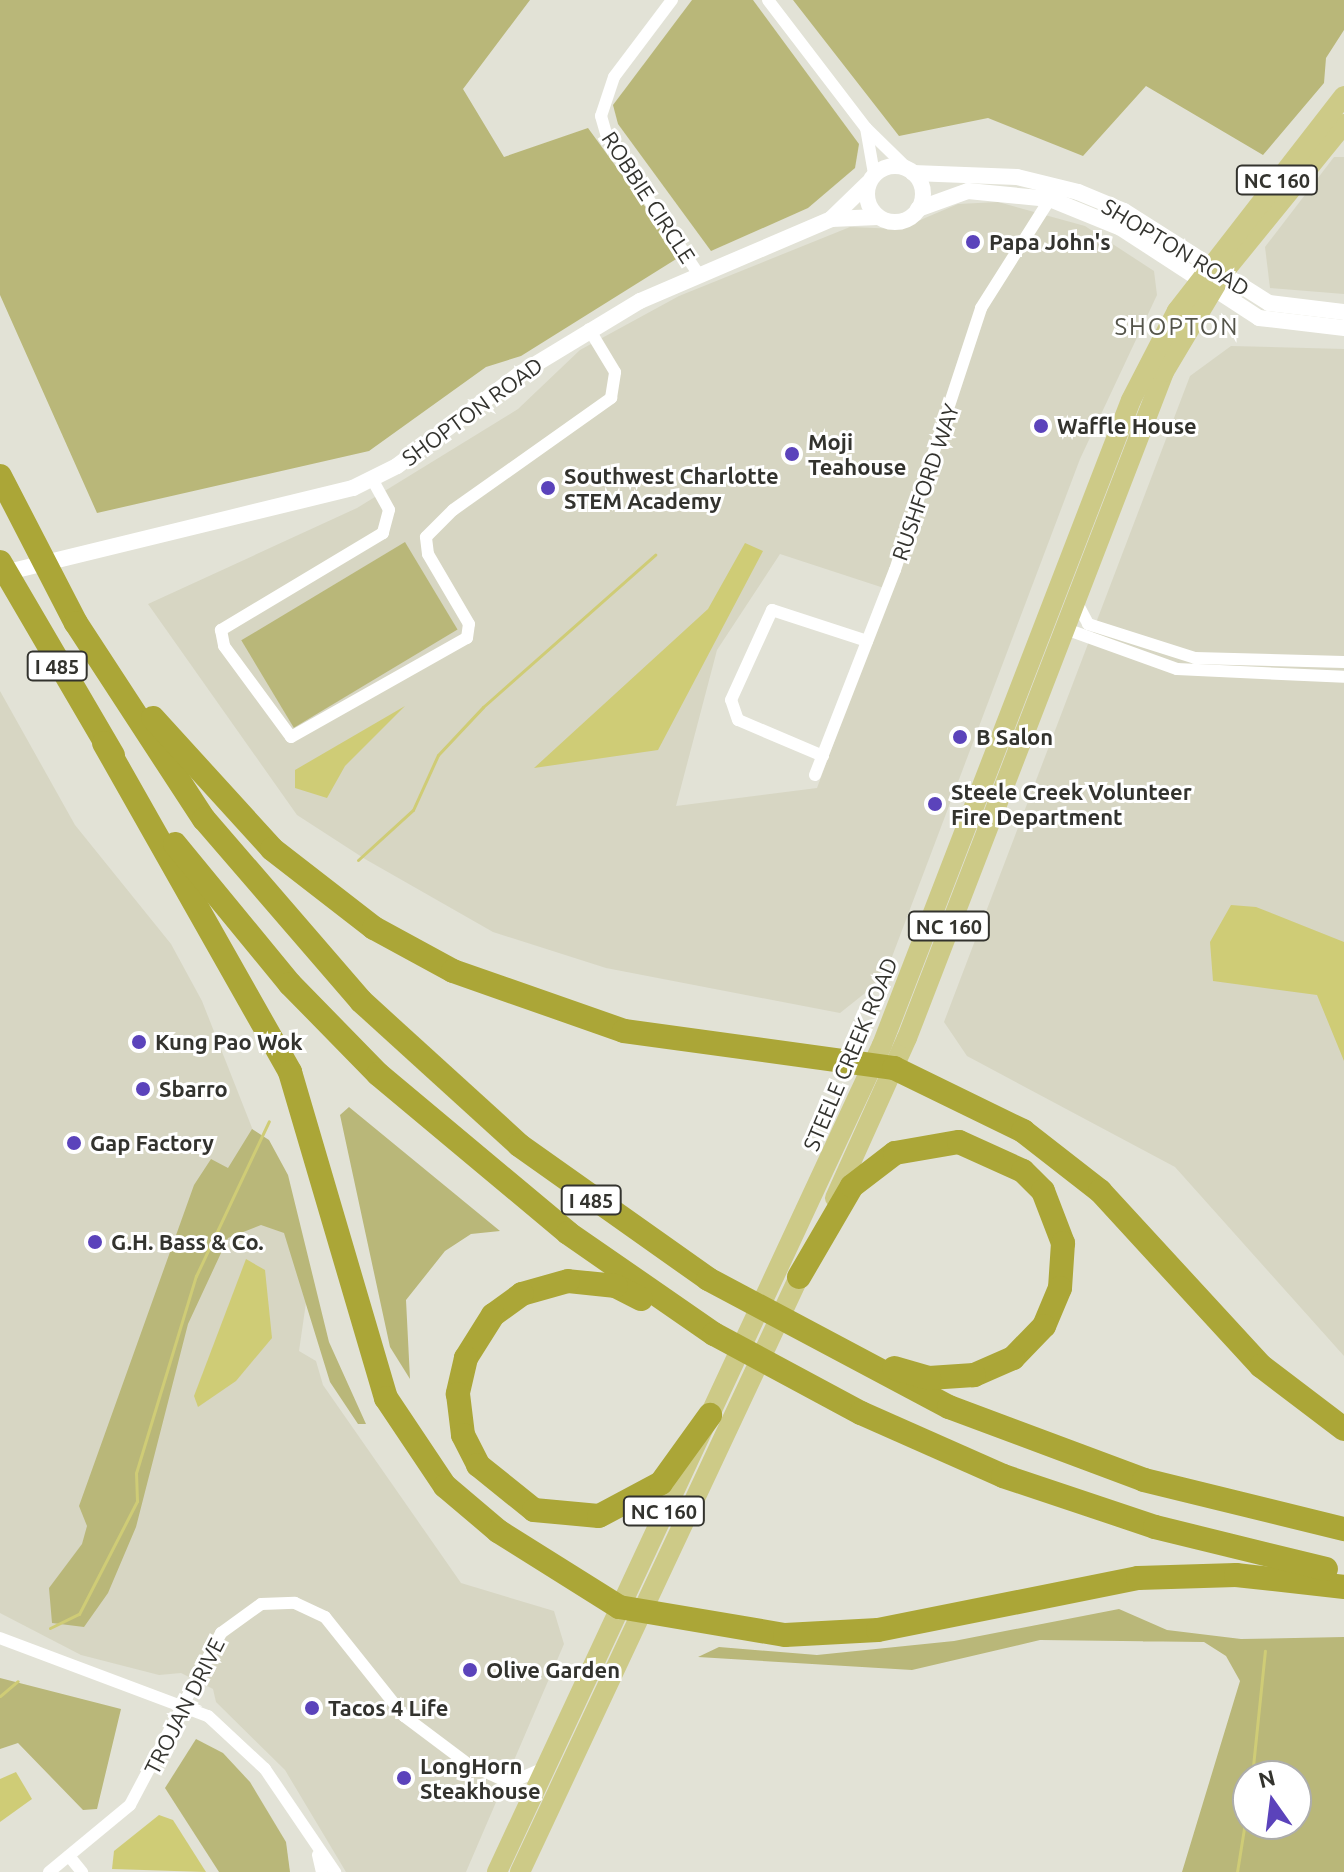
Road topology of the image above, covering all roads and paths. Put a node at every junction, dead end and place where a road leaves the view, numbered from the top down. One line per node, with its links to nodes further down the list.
1 (672, 0): 12 (street, ROBBIE CIRCLE)
2 (768, 0): 5 (street)
3 (1344, 96): 13 (main road, STEELE CREEK ROAD / NC 160)
4 (1344, 124): 13 (main road, STEELE CREEK ROAD / NC 160)
5 (866, 128): 6 (street); 7 (street)
6 (911, 171): 7 (street); 9 (street); 13 (street, SHOPTON ROAD)
7 (871, 179): 10 (street); 11 (street, SHOPTON ROAD)
8 (1050, 199): 9 (street, SHOPTON ROAD); 13 (street, SHOPTON ROAD); 25 (street, RUSHFORD WAY)
9 (918, 209): 10 (street)
10 (878, 217): 11 (street, SHOPTON ROAD)
11 (831, 219): 12 (street, SHOPTON ROAD)
12 (697, 272): 16 (street, SHOPTON ROAD)
13 (1211, 277): 14 (street, SHOPTON ROAD); 15 (street, SHOPTON ROAD); 18 (main road, STEELE CREEK ROAD / NC 160); 22 (main road, STEELE CREEK ROAD / NC 160)
14 (1344, 312)
15 (1344, 328)
16 (589, 329): 19 (street, SHOPTON ROAD); 19 (street)
17 (0, 476): 32 (highway); 34 (highway, I 485)
18 (1100, 476): 23 (main road, STEELE CREEK ROAD / NC 160); 24 (main road)
19 (372, 479): 21 (street, SHOPTON ROAD)
20 (0, 562): 28 (highway, I 485)
21 (0, 574)
22 (1075, 598): 24 (main road, STEELE CREEK ROAD / NC 160); 26 (street)
23 (1041, 624): 31 (main road); 32 (main road, STEELE CREEK ROAD / NC 160)
24 (1063, 628): 27 (street); 31 (main road, STEELE CREEK ROAD / NC 160)
25 (867, 641): 29 (street, RUSHFORD WAY); 29 (street)
26 (1344, 662)
27 (1344, 677)
28 (104, 743): 35 (highway, I 485); 41 (highway)
29 (823, 756): 30 (street, RUSHFORD WAY)
30 (815, 775)
31 (1003, 783): 32 (main road, STEELE CREEK ROAD / NC 160)
32 (884, 1066): 33 (main road, STEELE CREEK ROAD / NC 160); 37 (highway)
33 (789, 1272): 34 (highway); 36 (main road, STEELE CREEK ROAD / NC 160); 41 (main road, STEELE CREEK ROAD / NC 160)
34 (708, 1279): 38 (highway, I 485)
35 (714, 1334): 36 (highway); 39 (highway, I 485)
36 (710, 1415): 41 (main road, STEELE CREEK ROAD / NC 160)
37 (1344, 1429)
38 (1344, 1529)
39 (1344, 1573)
40 (1344, 1587): 41 (highway)
41 (631, 1610): 44 (main road, STEELE CREEK ROAD / NC 160); 52 (main road, STEELE CREEK ROAD / NC 160)
42 (0, 1638): 43 (street)
43 (185, 1703): 44 (street, TROJAN DRIVE); 45 (street); 46 (street, TROJAN DRIVE)
44 (553, 1757): 51 (main road, STEELE CREEK ROAD / NC 160)
45 (318, 1855): 49 (street); 50 (street)
46 (69, 1856): 47 (street, TROJAN DRIVE); 48 (street)
47 (49, 1872)
48 (82, 1872)
49 (322, 1872)
50 (335, 1872)
51 (497, 1872)
52 (520, 1872)

